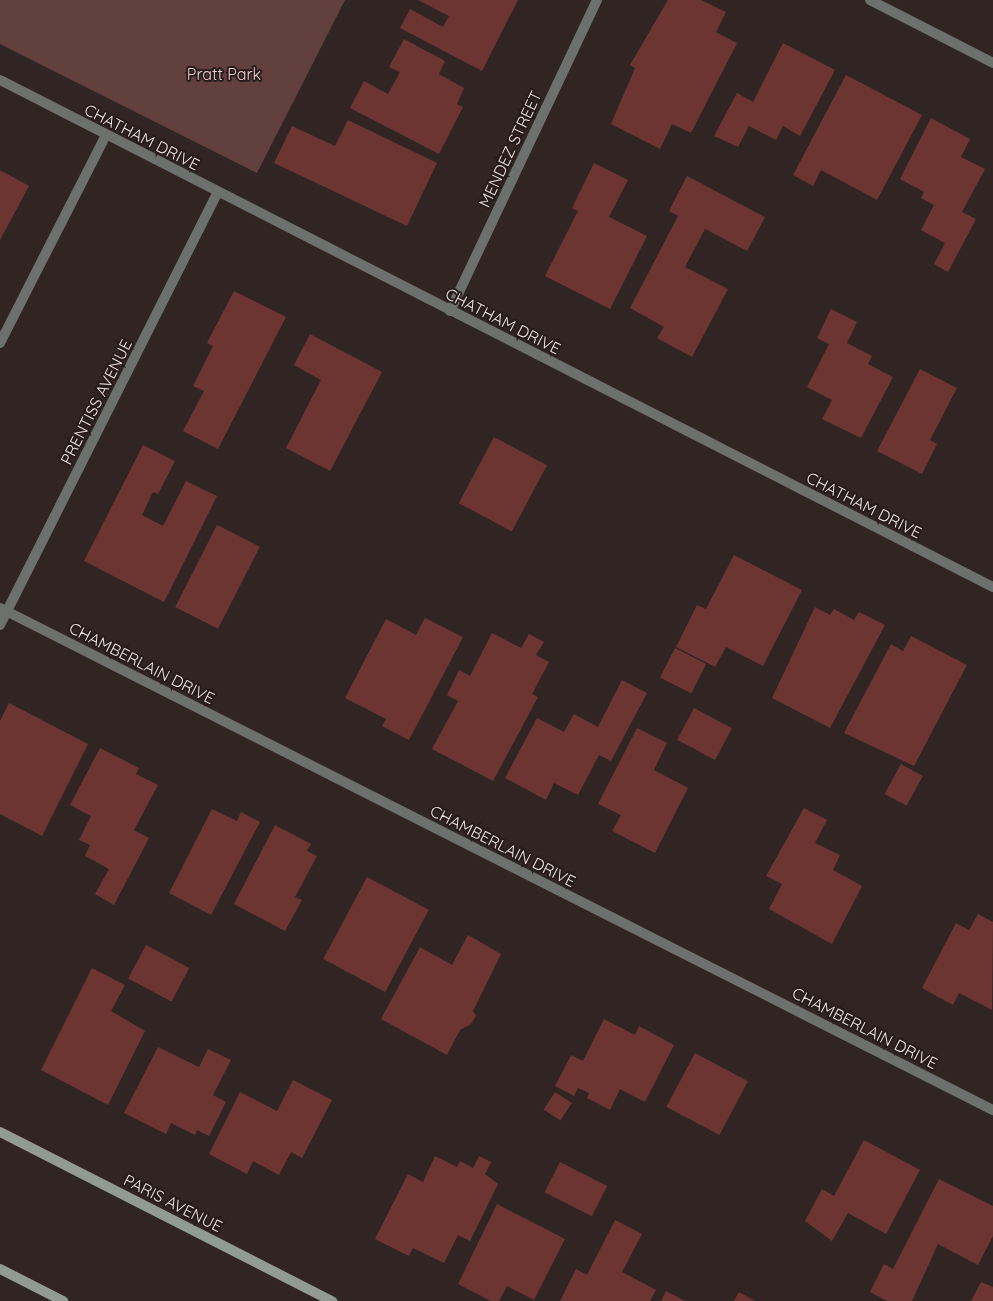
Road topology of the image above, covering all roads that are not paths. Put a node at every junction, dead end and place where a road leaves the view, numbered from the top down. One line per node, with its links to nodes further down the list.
1 (597, 0): 7 (street, MENDEZ STREET)
2 (870, 0): 3 (street)
3 (993, 63)
4 (0, 80): 5 (street, CHATHAM DRIVE)
5 (106, 135): 6 (street, CHATHAM DRIVE); 8 (street)
6 (218, 192): 7 (street, CHATHAM DRIVE); 10 (street, PRENTISS AVENUE)
7 (450, 311): 9 (street, CHATHAM DRIVE)
8 (0, 343)
9 (993, 587)
10 (4, 610): 11 (street, PRENTISS AVENUE); 12 (street, CHAMBERLAIN DRIVE)
11 (0, 625)
12 (993, 1110)
13 (0, 1132): 16 (street, PARIS AVENUE)
14 (0, 1269): 15 (street)
15 (63, 1301)
16 (332, 1301)

